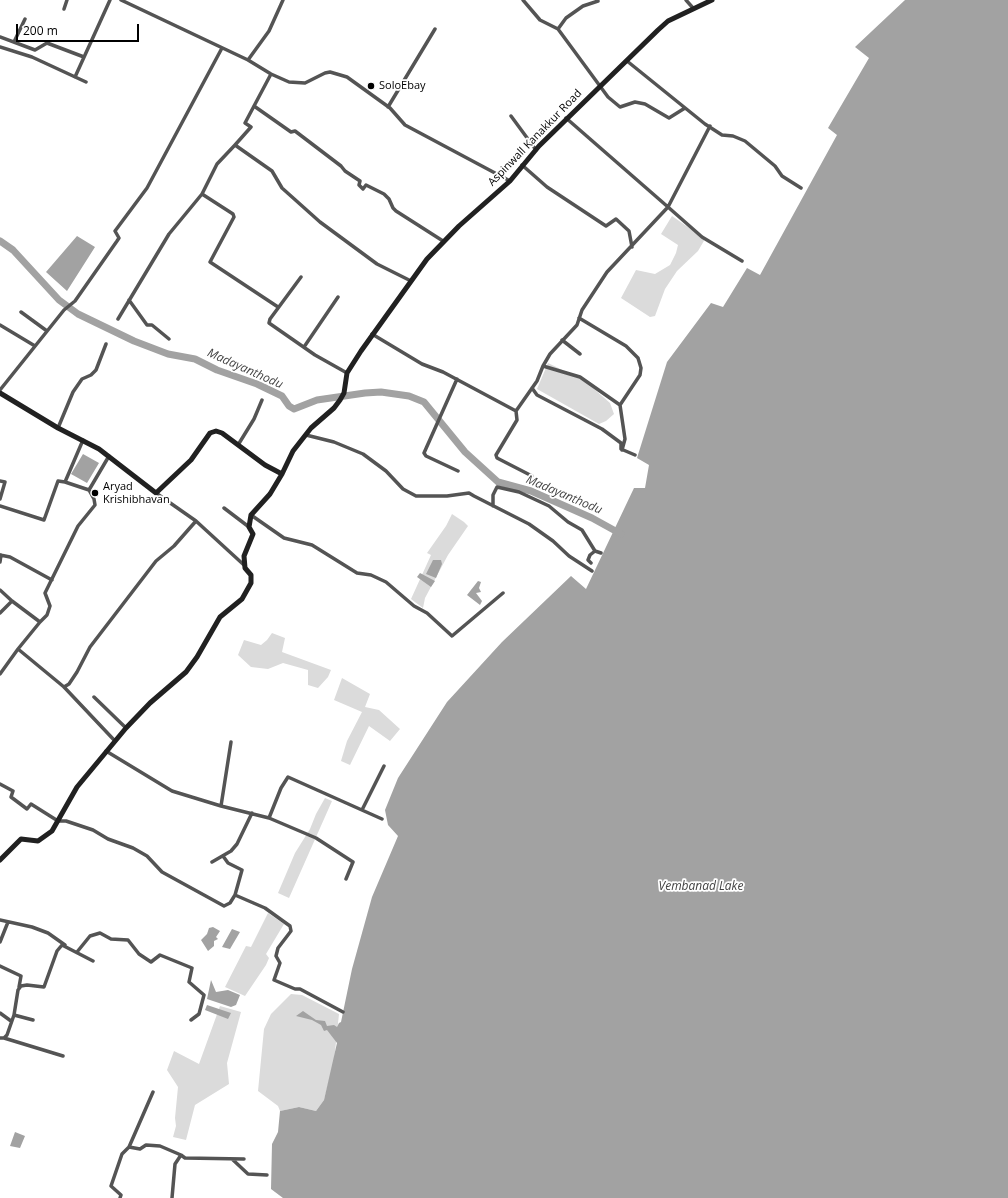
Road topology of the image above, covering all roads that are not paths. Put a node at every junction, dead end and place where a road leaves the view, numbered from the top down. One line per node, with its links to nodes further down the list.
1 (67, 0): 10 (street)
2 (110, 0): 18 (street)
3 (122, 0): 17 (street)
4 (283, 0): 19 (street)
5 (523, 0): 13 (street)
6 (686, 0): 9 (street)
7 (712, 0): 9 (main road, Aspinwall Kanakkur Road)
8 (598, 1): 13 (street)
9 (693, 8): 20 (main road, Aspinwall Kanakkur Road)
10 (64, 9)
11 (25, 19): 15 (street)
12 (435, 29): 26 (street)
13 (558, 29): 24 (street)
14 (0, 37): 15 (street)
15 (14, 42): 18 (street)
16 (0, 47): 22 (street)
17 (222, 48): 19 (street); 50 (street)
18 (84, 57): 22 (street)
19 (248, 60): 21 (street)
20 (627, 61): 24 (main road, Aspinwall Kanakkur Road); 27 (street)
21 (270, 74): 25 (street); 26 (street)
22 (75, 77): 23 (street)
23 (86, 82)
24 (600, 86): 27 (street); 29 (main road, Aspinwall Kanakkur Road)
25 (254, 106): 31 (street); 38 (street)
26 (388, 107): 34 (street)
27 (685, 108): 30 (street)
28 (511, 116): 32 (street)
29 (566, 118): 32 (main road, Aspinwall Kanakkur Road); 37 (street)
30 (710, 126): 35 (street); 37 (street)
31 (235, 145): 36 (street); 42 (street)
32 (536, 150): 33 (main road, Aspinwall Kanakkur Road)
33 (522, 165): 34 (main road, Aspinwall Kanakkur Road); 39 (street)
34 (510, 181): 38 (main road, Aspinwall Kanakkur Road)
35 (801, 188)
36 (202, 194): 44 (street); 45 (street)
37 (668, 207): 39 (street); 40 (street)
38 (444, 241): 42 (main road, Aspinwall Kanakkur Road)
39 (632, 247): 47 (street)
40 (742, 261)
41 (301, 277): 45 (street)
42 (411, 281): 51 (main road, Aspinwall Kanakkur Road)
43 (338, 297): 56 (street)
44 (129, 300): 48 (street); 52 (street)
45 (278, 307): 56 (street)
46 (21, 312): 50 (street)
47 (580, 318): 53 (street); 65 (street)
48 (118, 319)
49 (0, 325): 55 (street)
50 (47, 331): 55 (street)
51 (372, 334): 59 (main road, Aspinwall Kanakkur Road); 60 (street)
52 (169, 339)
53 (562, 340): 57 (street); 58 (street)
54 (106, 344): 67 (street)
55 (35, 346): 62 (street)
56 (304, 347): 59 (street)
57 (580, 354)
58 (543, 366): 61 (street); 65 (street)
59 (347, 373): 68 (main road, Aspinwall Kanakkur Road)
60 (457, 379): 66 (street); 74 (street)
61 (532, 388): 66 (street); 71 (street)
62 (0, 390)
63 (0, 393): 67 (main road)
64 (262, 400): 70 (street)
65 (620, 405): 71 (street)
66 (516, 410): 76 (street)
67 (58, 428): 69 (main road)
68 (306, 435): 75 (main road); 83 (street)
69 (83, 440): 73 (main road); 78 (street)
70 (238, 445): 75 (main road); 80 (main road)
71 (622, 450): 72 (street)
72 (635, 455)
73 (109, 456): 79 (street); 80 (main road)
74 (458, 471)
75 (282, 474): 85 (main road)
76 (532, 476)
77 (0, 481): 81 (street)
78 (65, 482): 79 (street); 82 (street)
79 (89, 490): 96 (street)
80 (156, 493): 86 (street)
81 (0, 499)
82 (0, 506)
83 (493, 506): 89 (street); 95 (street)
84 (224, 508): 87 (street)
85 (250, 517): 87 (street); 88 (main road); 98 (street)
86 (196, 521): 94 (street); 104 (street)
87 (243, 521): 88 (street)
88 (249, 527): 94 (main road)
89 (595, 551): 90 (street); 93 (street)
90 (601, 553)
91 (1, 555): 92 (street); 96 (street)
92 (0, 562)
93 (591, 563)
94 (244, 565): 106 (main road)
95 (592, 571)
96 (52, 580): 101 (street)
97 (0, 590): 99 (street)
98 (503, 593)
99 (12, 600): 100 (street); 101 (street)
100 (0, 613)
101 (40, 622): 102 (street)
102 (18, 649): 103 (street); 104 (street)
103 (0, 674)
104 (64, 688): 107 (street)
105 (94, 697): 106 (street)
106 (126, 728): 107 (main road)
107 (116, 741): 109 (main road)
108 (231, 742): 112 (street)
109 (106, 752): 112 (street); 117 (main road)
110 (384, 766): 113 (street)
111 (0, 784): 117 (street)
112 (221, 806): 114 (street)
113 (362, 810): 115 (street); 116 (street)
114 (252, 813): 115 (street); 118 (street)
115 (269, 818): 121 (street)
116 (382, 819)
117 (58, 821): 119 (main road); 122 (street)
118 (223, 856): 120 (street); 122 (street)
119 (0, 860)
120 (212, 862)
121 (346, 879)
122 (235, 895): 131 (street)
123 (0, 920): 124 (street)
124 (8, 922): 125 (street); 126 (street)
125 (0, 942)
126 (67, 946): 127 (street); 130 (street)
127 (77, 952): 128 (street); 135 (street)
128 (93, 961)
129 (0, 966): 130 (street)
130 (18, 990): 133 (street)
131 (344, 1012)
132 (0, 1013): 136 (street)
133 (14, 1015): 134 (street); 136 (street)
134 (32, 1020)
135 (191, 1020)
136 (11, 1021): 137 (street)
137 (2, 1038): 138 (street)
138 (63, 1056)
139 (152, 1092): 140 (street)
140 (129, 1147): 141 (street); 145 (street)
141 (180, 1155): 142 (street); 146 (street)
142 (232, 1159): 143 (street); 144 (street)
143 (244, 1159)
144 (267, 1175)
145 (120, 1198)
146 (172, 1198)

